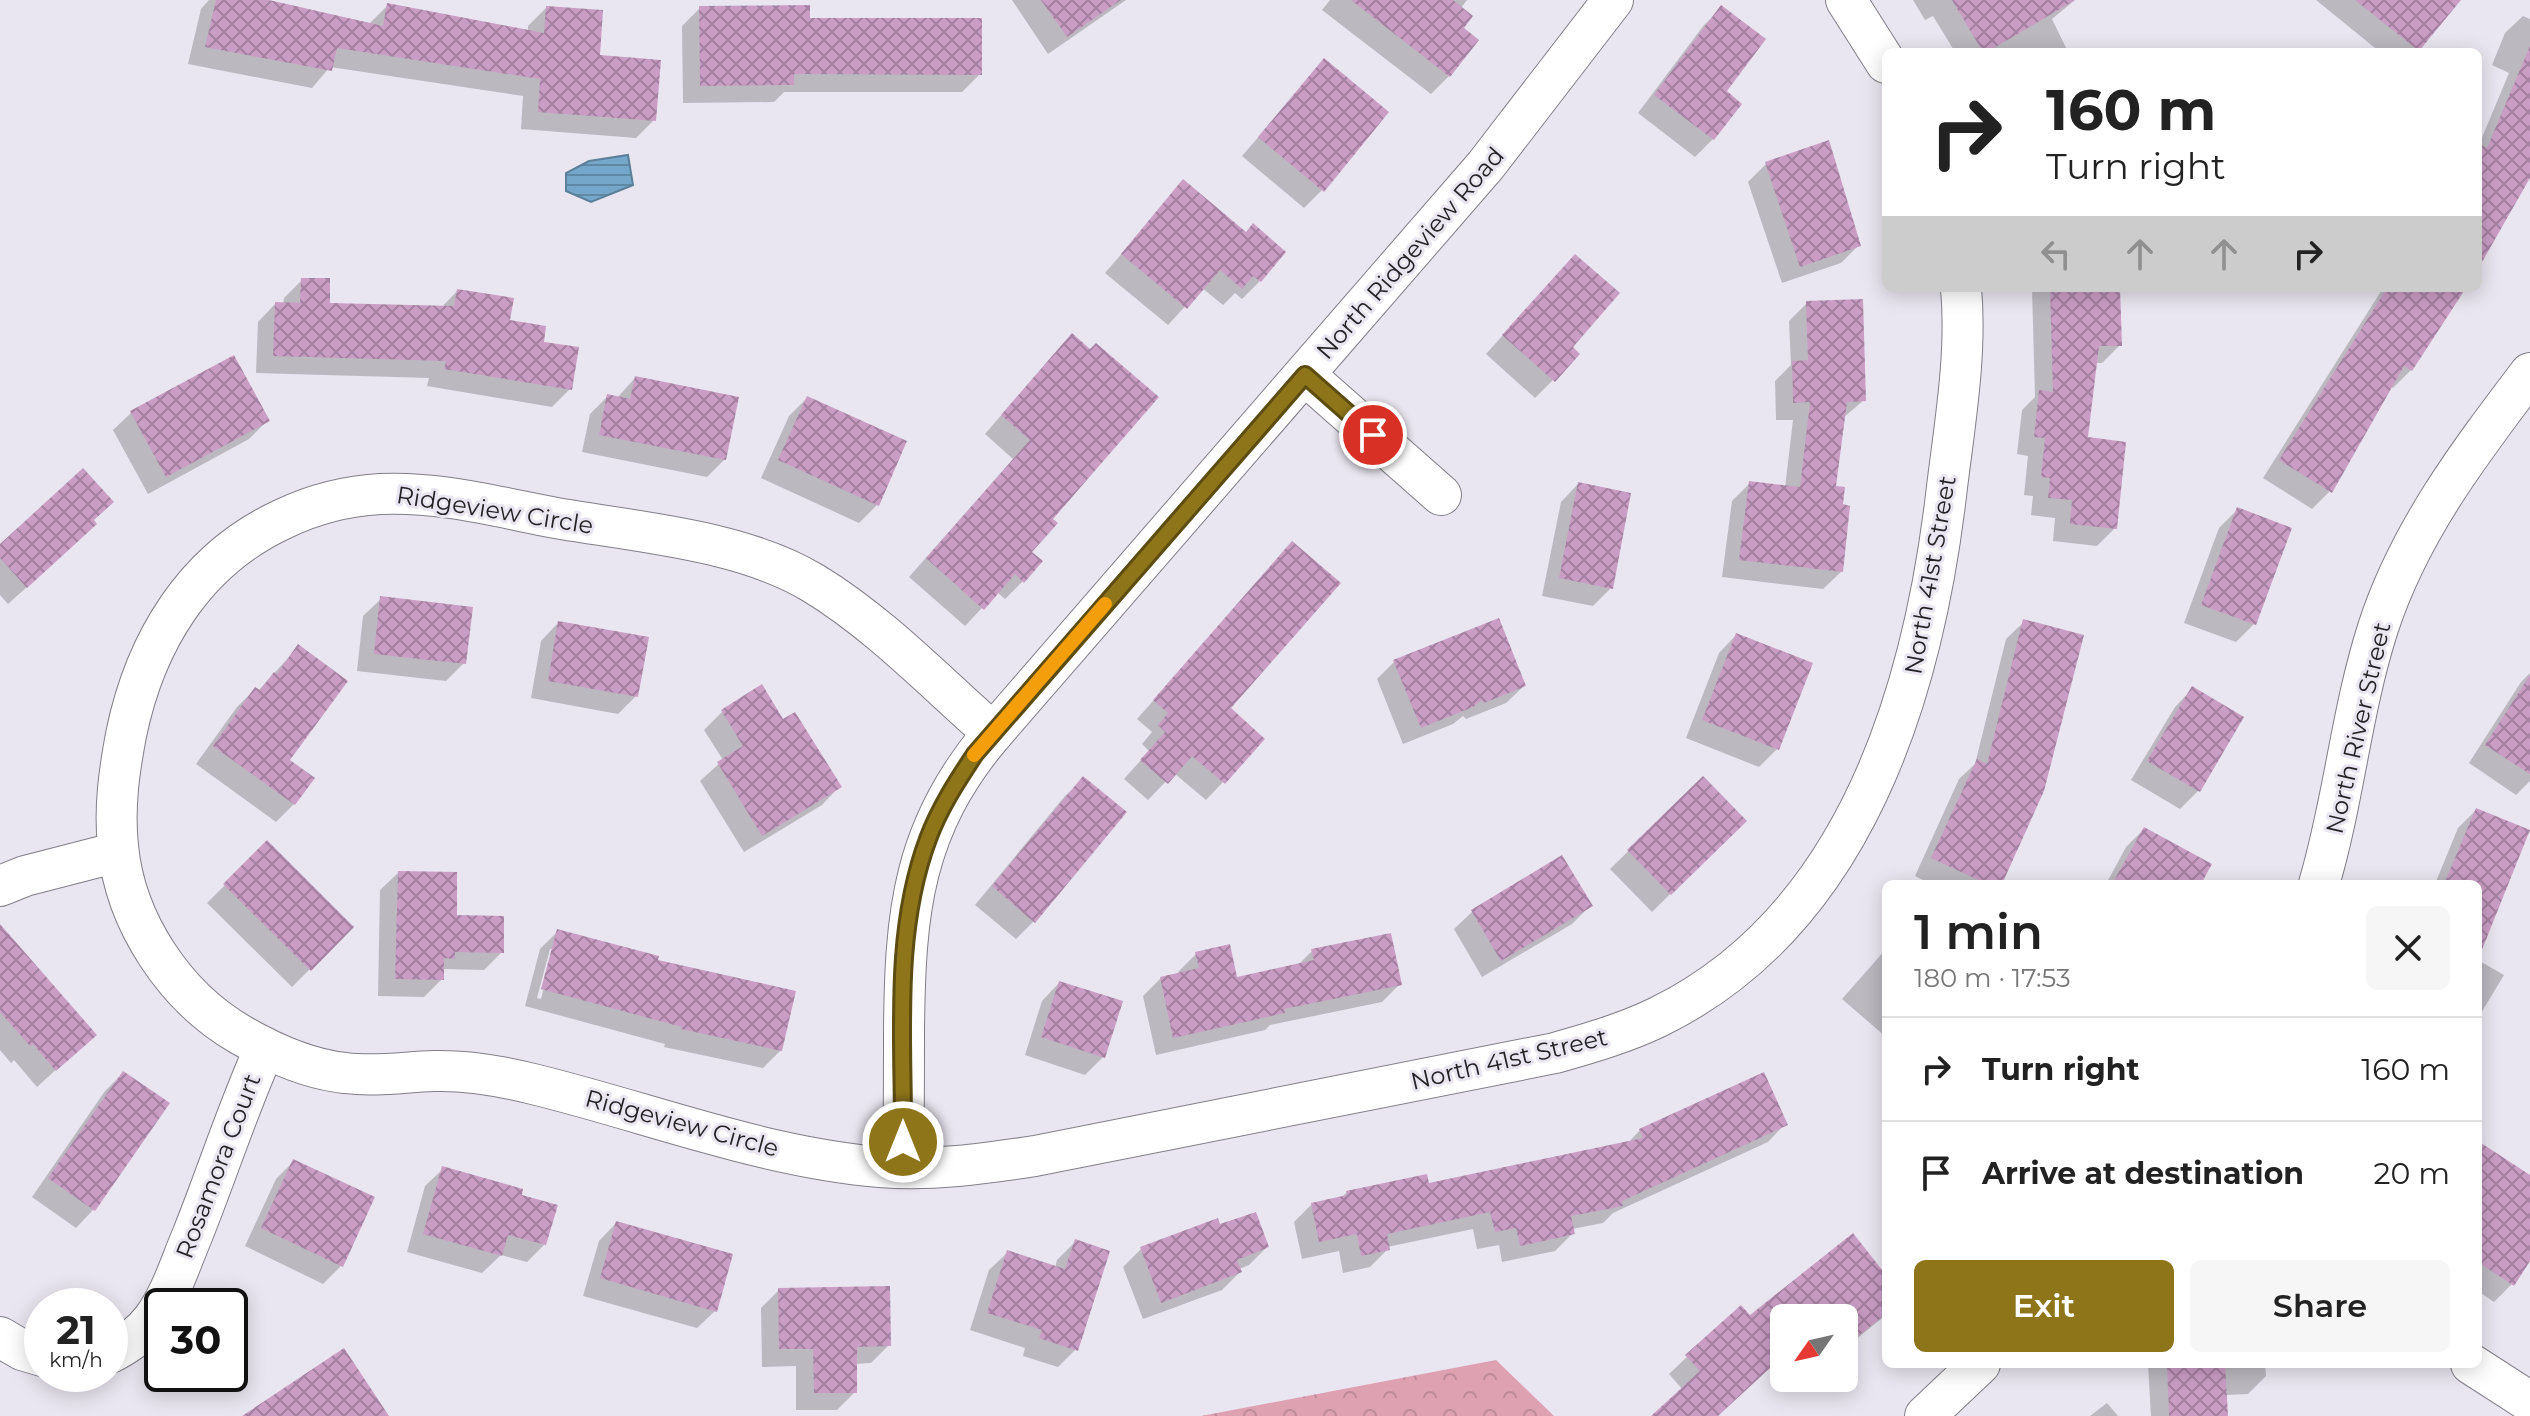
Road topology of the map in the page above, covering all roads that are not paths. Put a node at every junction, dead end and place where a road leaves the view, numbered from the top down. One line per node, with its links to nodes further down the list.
1 (1613, 0): 6 (street, North Ridgeview Road)
2 (1846, 0): 3 (street)
3 (1882, 57)
4 (1961, 292): 13 (street, North 41st Street)
5 (2530, 373): 10 (street, North River Street)
6 (1305, 375): 7 (street); 8 (street, North Ridgeview Road)
7 (1441, 495)
8 (993, 733): 9 (street, Ridgeview Circle); 13 (street, North Ridgeview Road)
9 (118, 852): 11 (street); 12 (street, Ridgeview Circle)
10 (2320, 880)
11 (0, 886)
12 (265, 1048): 13 (street, Ridgeview Circle); 15 (street, Rosamora Court)
13 (903, 1168)
14 (0, 1337): 16 (street)
15 (128, 1342)
16 (24, 1351)
17 (1976, 1368): 20 (street)
18 (2479, 1368): 19 (street)
19 (2530, 1402)
20 (1925, 1416)

